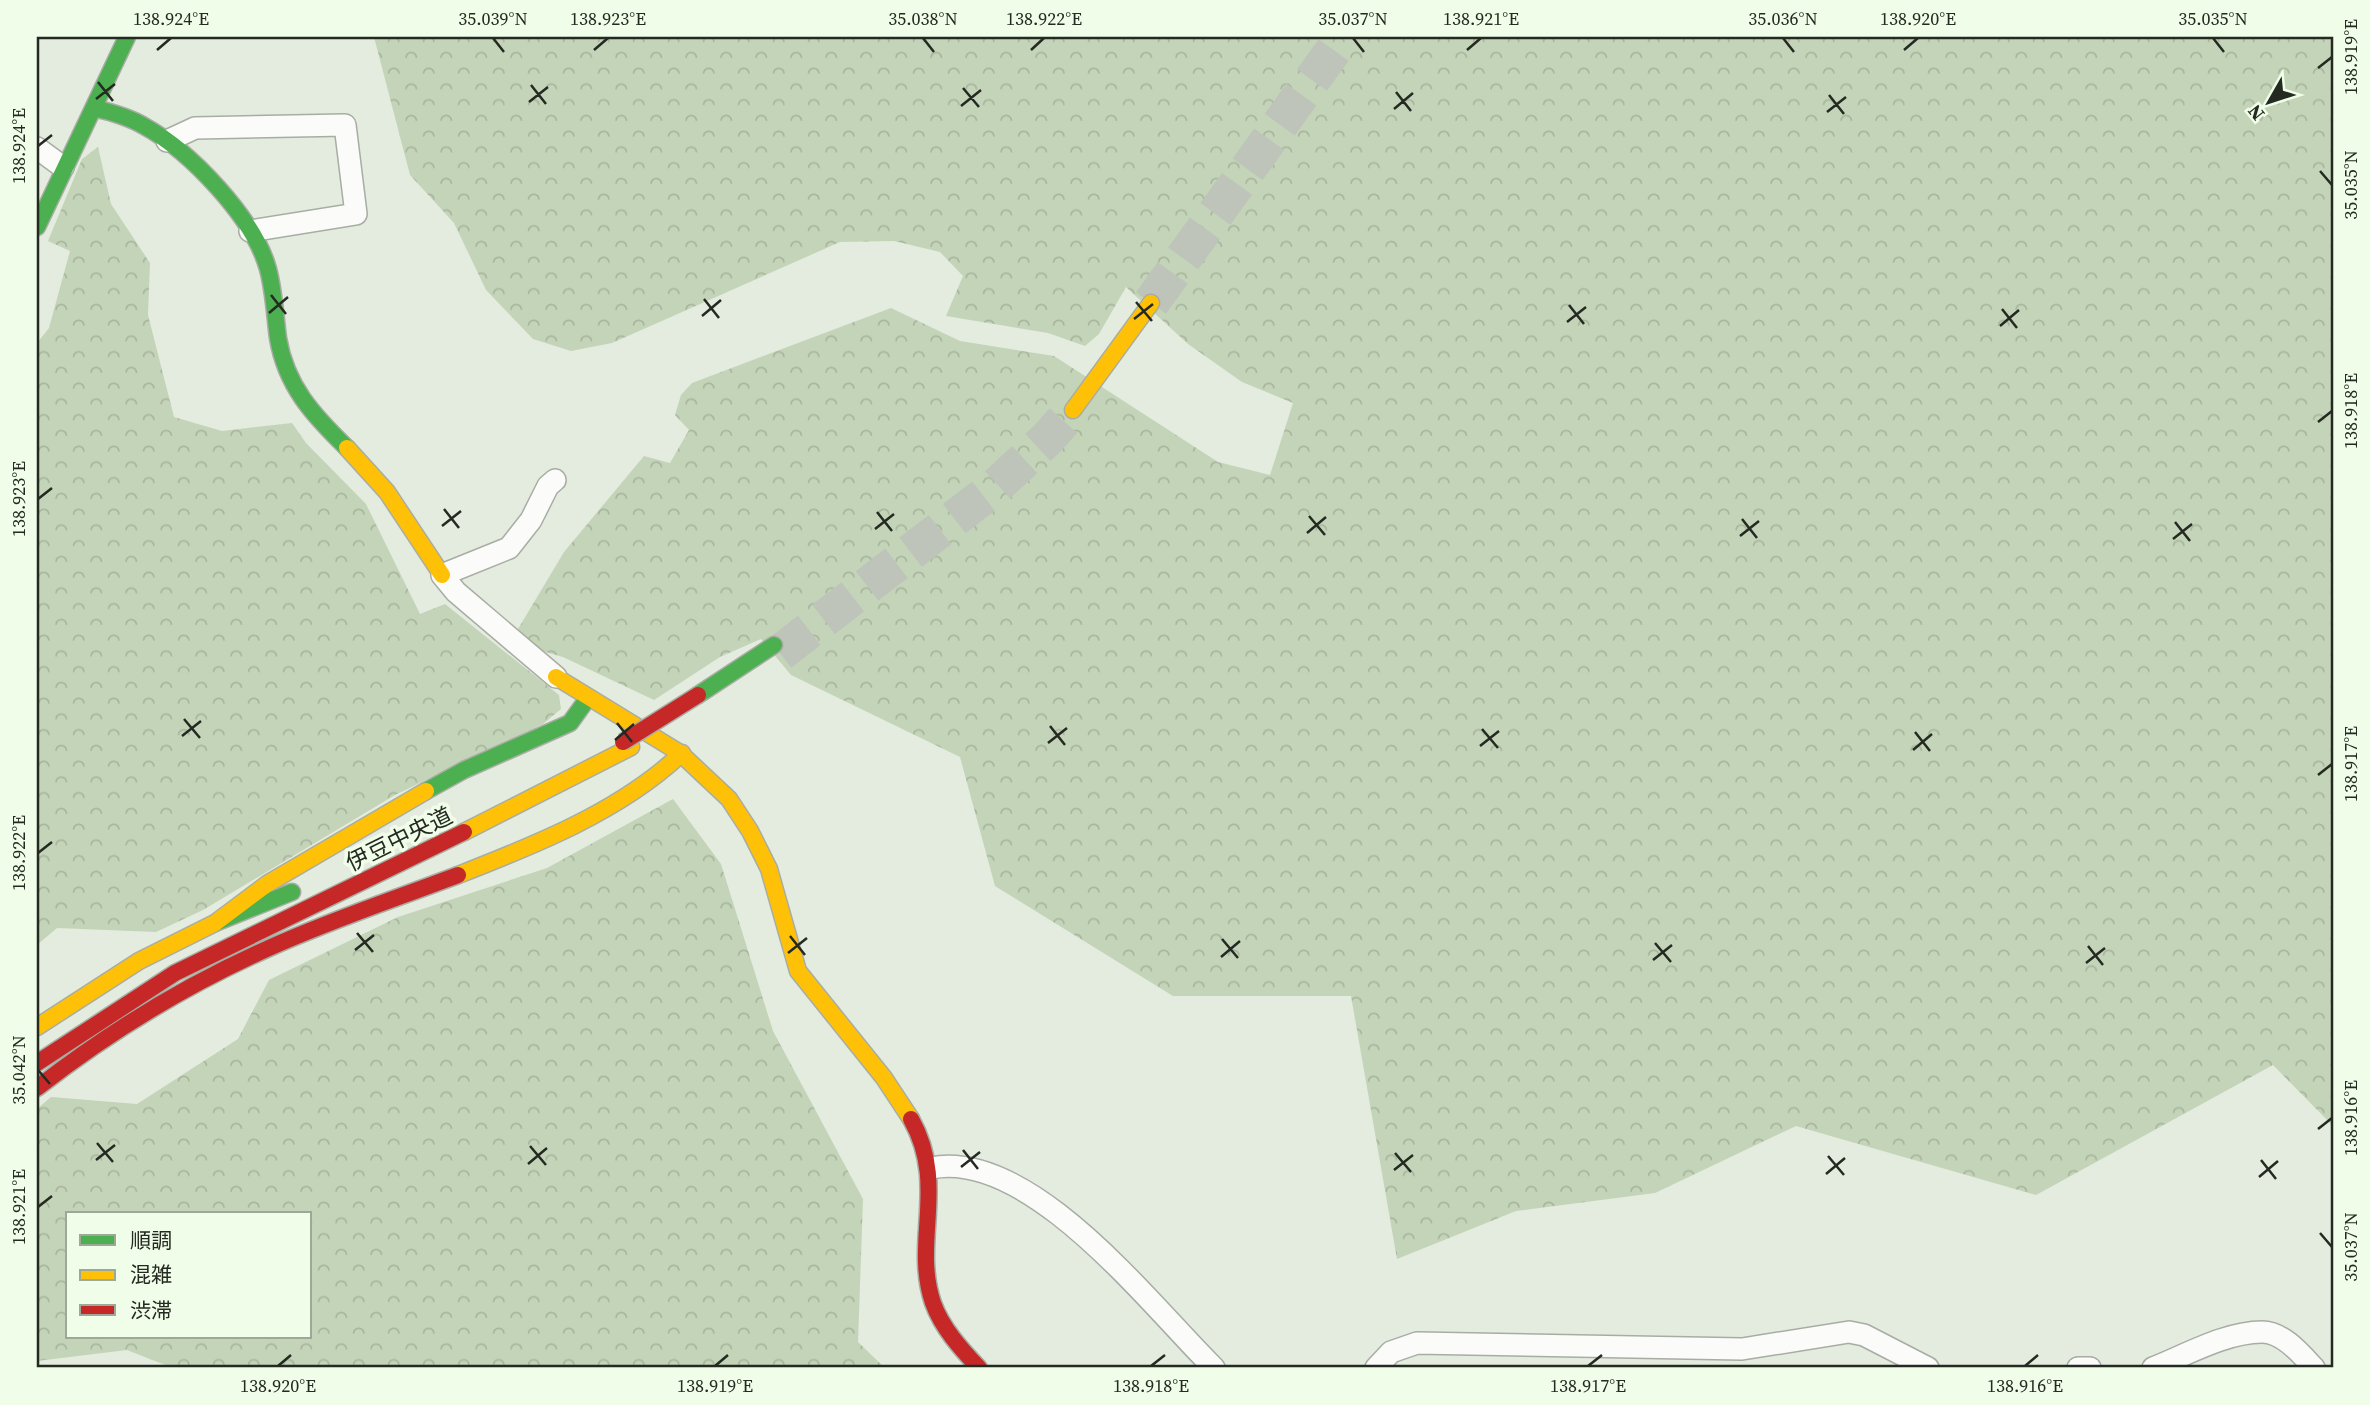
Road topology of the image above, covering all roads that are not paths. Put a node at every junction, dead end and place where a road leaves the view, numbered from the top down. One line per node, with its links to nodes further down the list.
1 (127, 37): 2 (main road)
2 (94, 107): 3 (main road); 5 (main road)
3 (167, 141): 7 (main road); 7 (street)
4 (37, 148): 5 (street)
5 (62, 166): 6 (main road)
6 (37, 227)
7 (250, 230): 11 (main road)
8 (1147, 299): 9 (main road)
9 (1068, 407)
10 (555, 480): 11 (street)
11 (442, 575): 13 (street)
12 (777, 649): 15 (main road, 伊豆中央道, bridge)
13 (556, 677): 14 (main road)
14 (588, 698): 16 (main road); 24 (main road)
15 (627, 745): 17 (main road, 伊豆中央道); 18 (main road, 伊豆中央道)
16 (682, 753): 23 (main road); 29 (main road)
17 (614, 758): 19 (main road); 27 (main road, 伊豆中央道)
18 (487, 811): 20 (main road); 26 (main road, 伊豆中央道)
19 (526, 819)
20 (411, 839)
21 (455, 858): 23 (main road)
22 (306, 886): 24 (main road)
23 (349, 914): 28 (main road)
24 (215, 923): 25 (main road)
25 (37, 1027)
26 (37, 1050)
27 (37, 1063)
28 (37, 1088)
29 (931, 1168): 30 (main road); 31 (street)
30 (979, 1368)
31 (1214, 1368)
32 (1376, 1368): 33 (street)
33 (1928, 1368)
34 (2078, 1368): 35 (street)
35 (2090, 1368)
36 (2153, 1368): 37 (street)
37 (2314, 1368)

